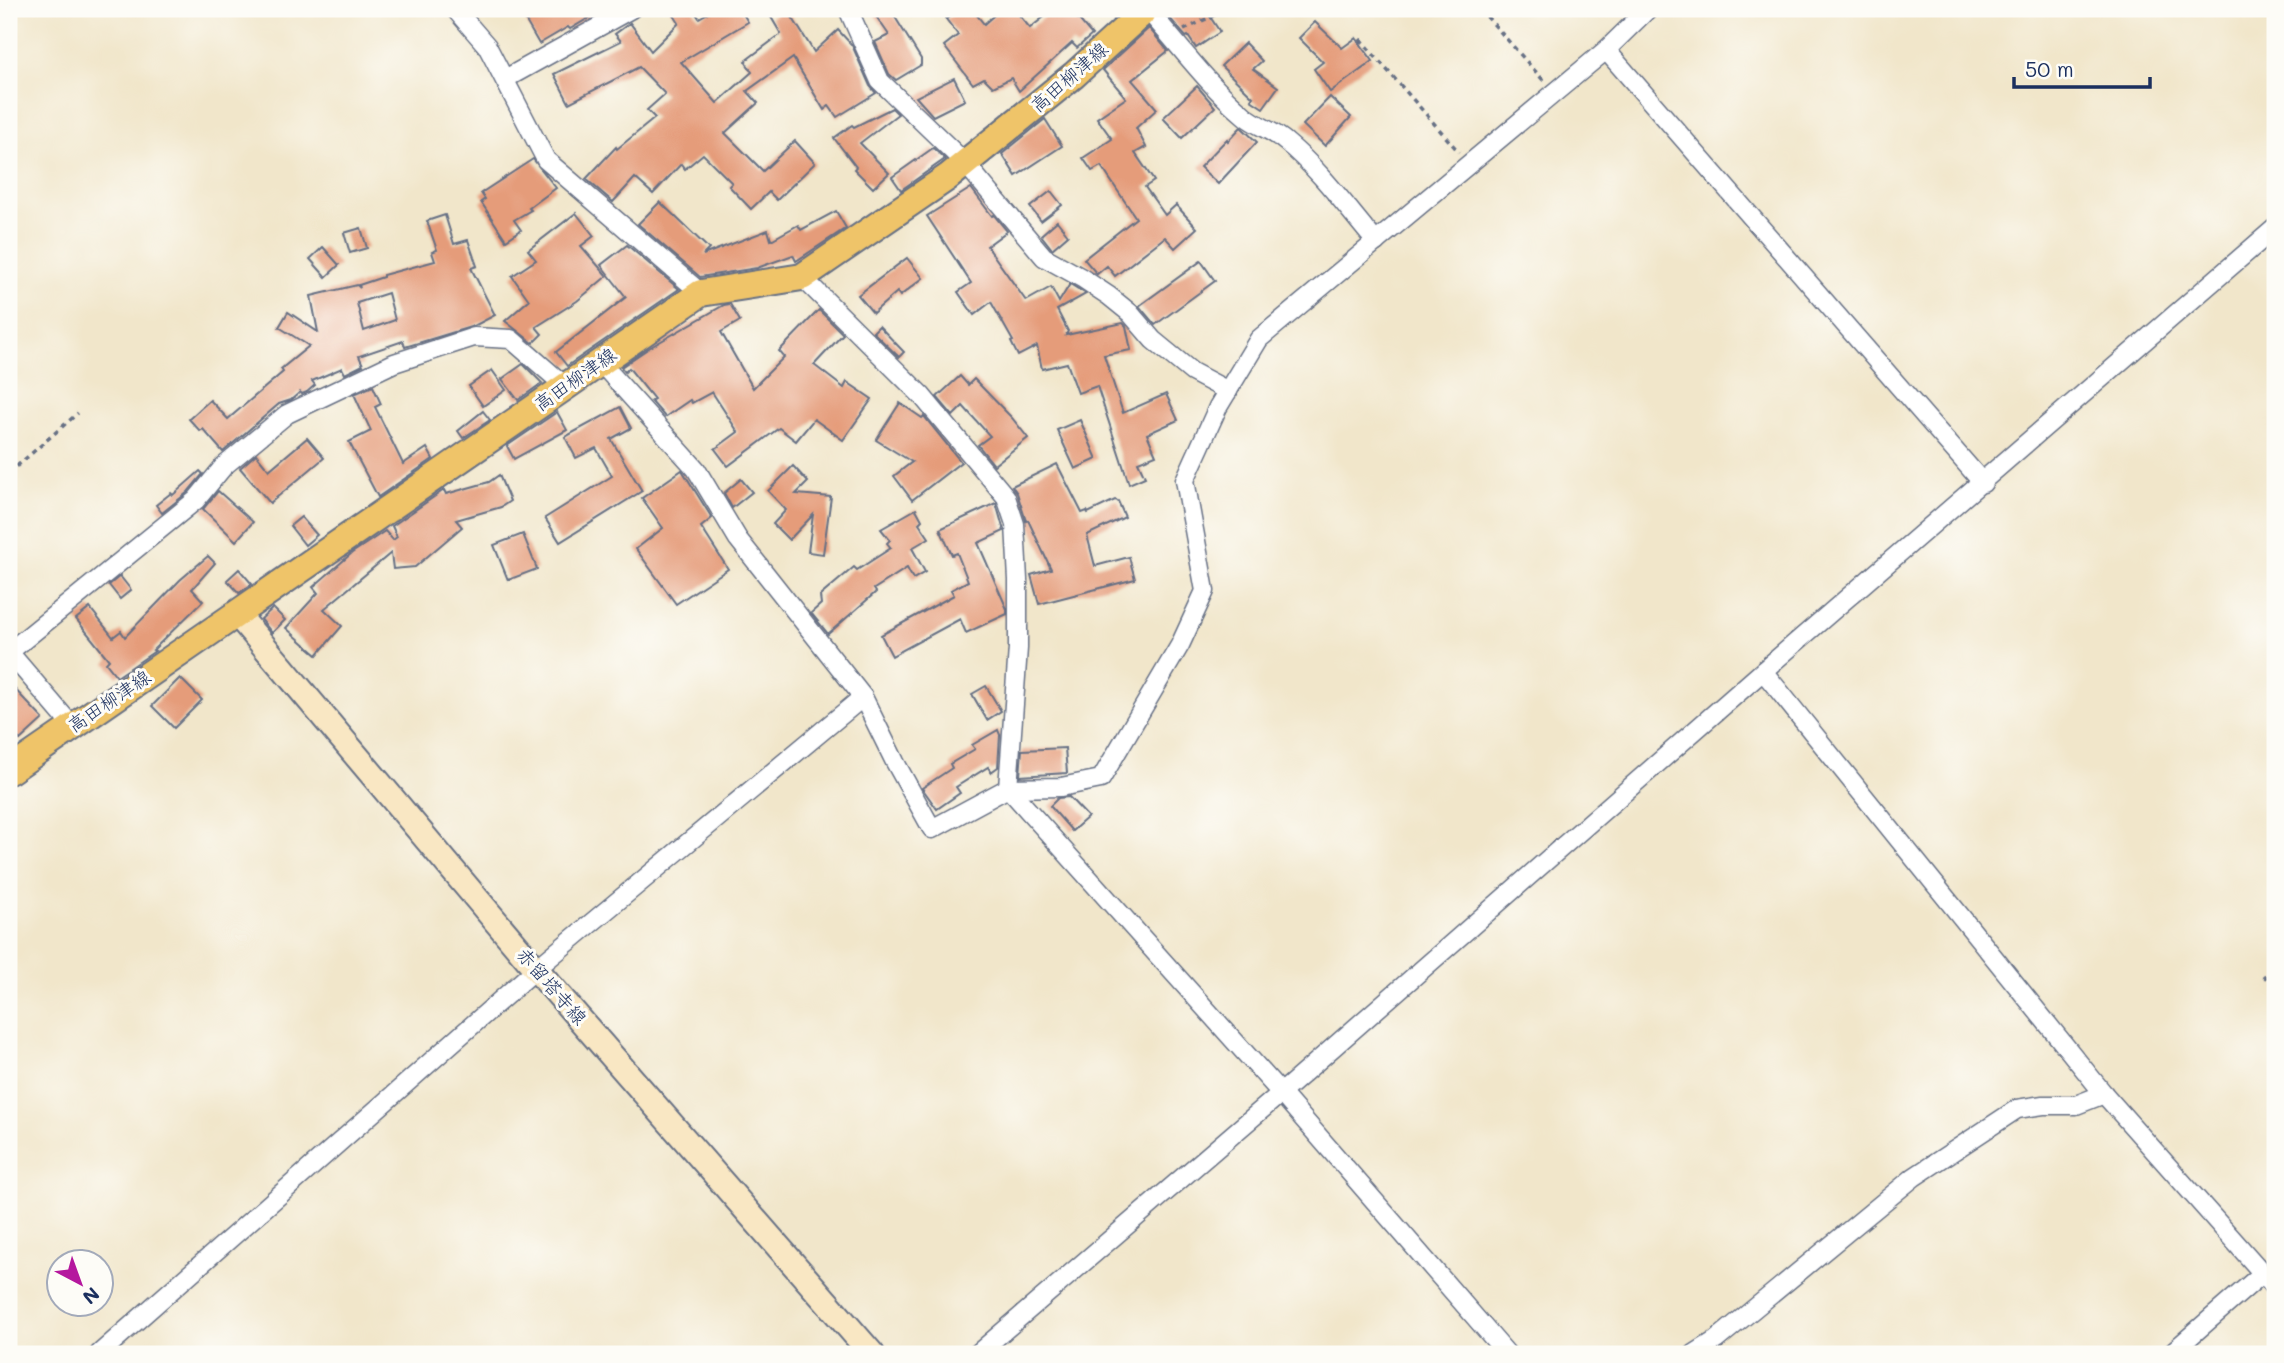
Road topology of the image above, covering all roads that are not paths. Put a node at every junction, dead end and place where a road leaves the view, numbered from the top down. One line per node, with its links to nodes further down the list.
1 (455, 9): 8 (street)
2 (631, 9): 8 (street)
3 (848, 9): 9 (street)
4 (1141, 9): 9 (main road, 高田柳津線)
5 (1147, 9): 11 (street)
6 (1648, 9): 7 (street)
7 (1605, 50): 11 (street); 17 (street)
8 (505, 79): 13 (street)
9 (965, 163): 12 (main road, 高田柳津線); 16 (street)
10 (2275, 228): 17 (street)
11 (1376, 242): 16 (street)
12 (802, 277): 13 (main road, 高田柳津線); 24 (street)
13 (701, 293): 14 (main road, 高田柳津線)
14 (600, 362): 15 (main road, 高田柳津線); 21 (street)
15 (565, 386): 18 (main road, 高田柳津線); 19 (street)
16 (1228, 391): 24 (street)
17 (1983, 483): 20 (street)
18 (237, 614): 22 (main road, 高田柳津線); 25 (main road, 赤留塔寺線)
19 (9, 652): 22 (street)
20 (1763, 671): 26 (street); 27 (street)
21 (863, 697): 24 (street); 25 (street)
22 (72, 726): 23 (main road, 高田柳津線)
23 (9, 771)
24 (1008, 788): 26 (street)
25 (537, 969): 30 (street); 31 (main road, 赤留塔寺線)
26 (1281, 1093): 32 (street); 33 (street)
27 (2104, 1094): 28 (street); 34 (street)
28 (2263, 1273): 29 (street); 35 (street)
29 (2275, 1287)
30 (99, 1354)
31 (872, 1354)
32 (977, 1354)
33 (1507, 1354)
34 (1694, 1354)
35 (2171, 1354)

